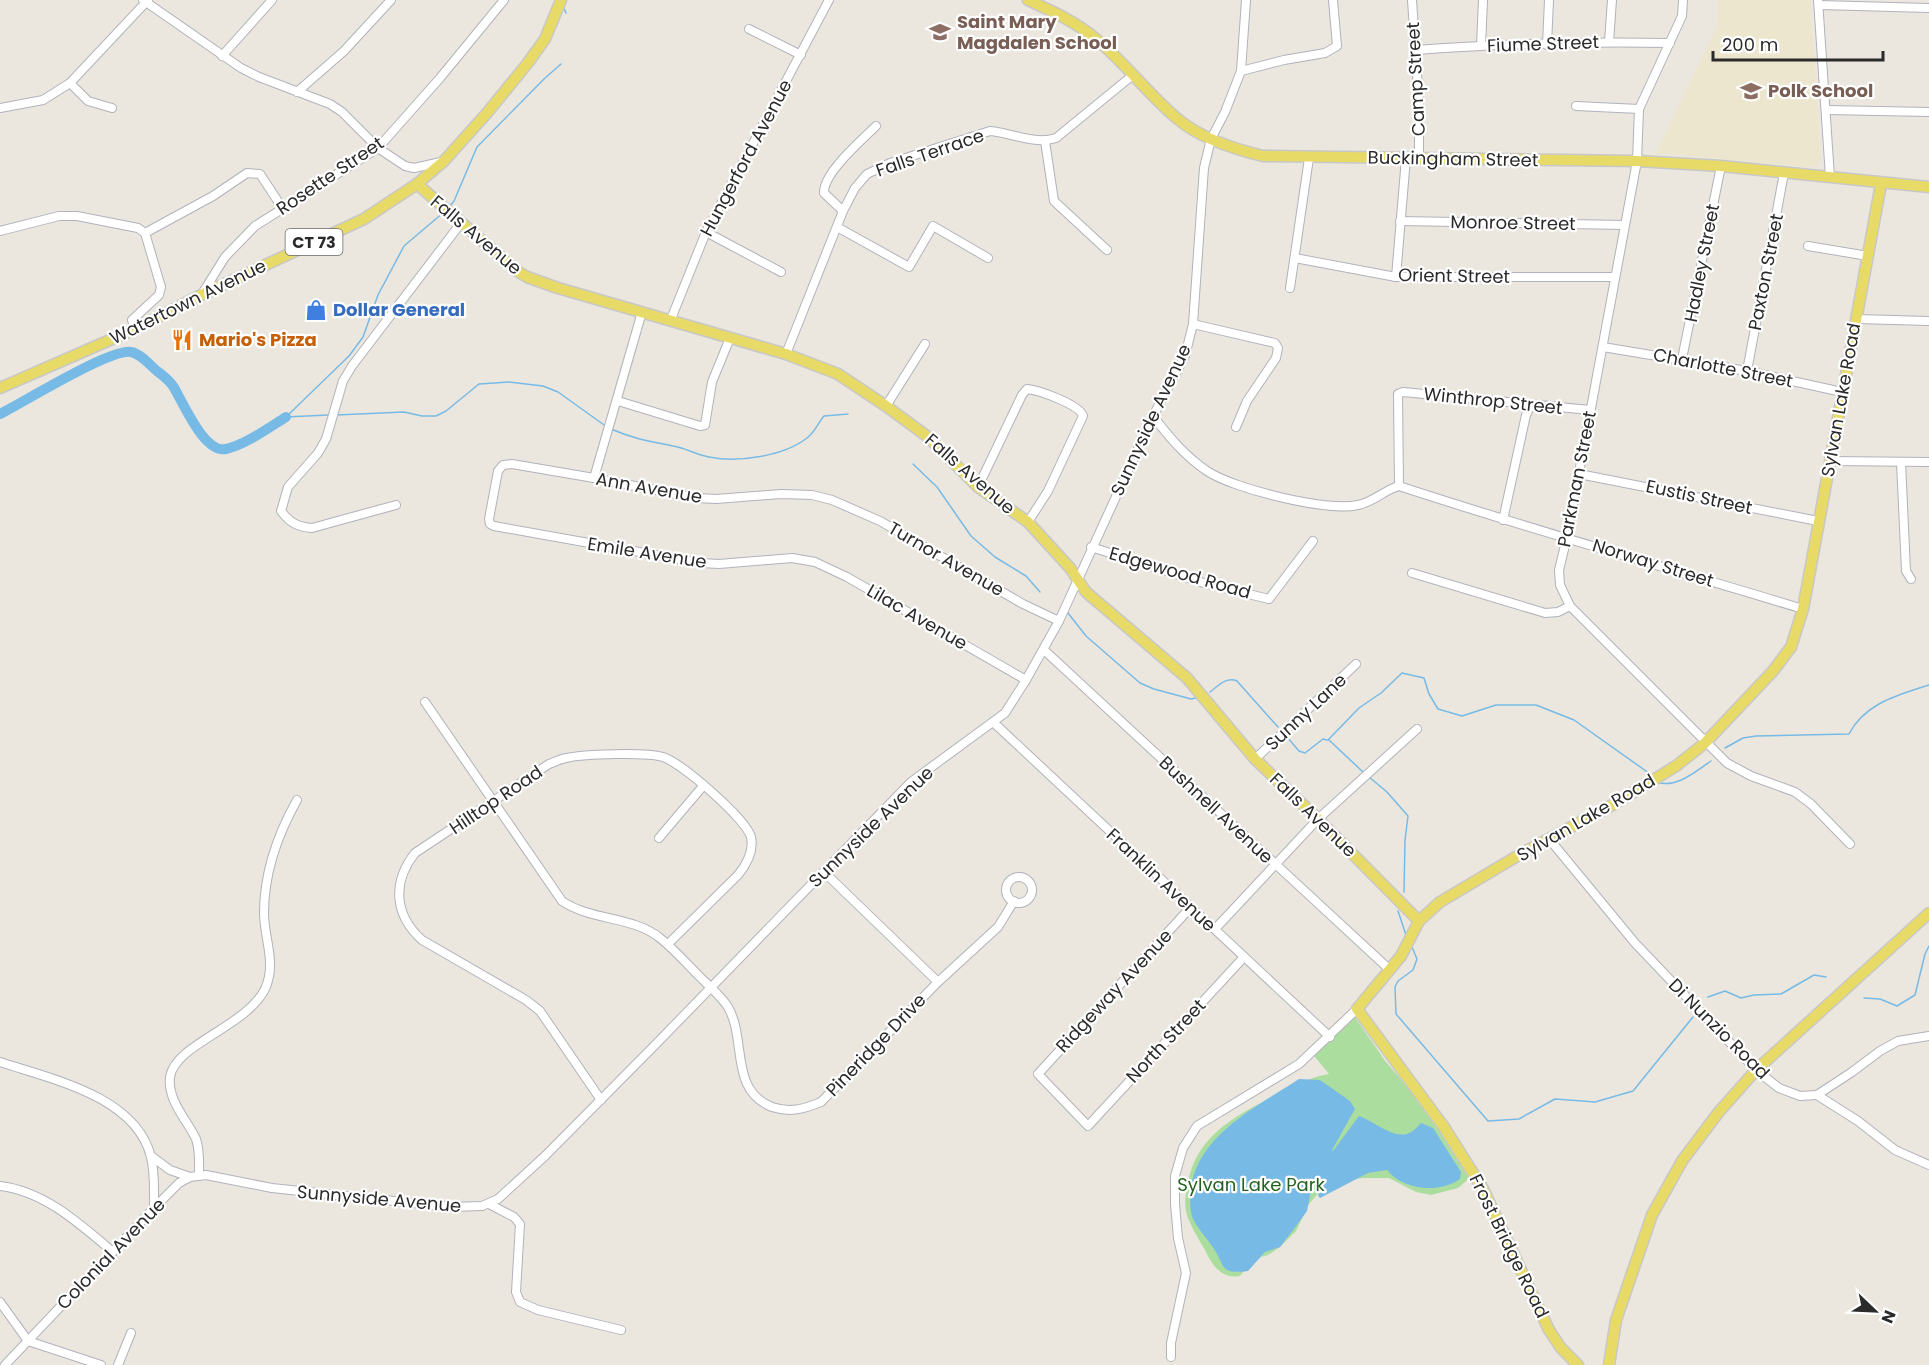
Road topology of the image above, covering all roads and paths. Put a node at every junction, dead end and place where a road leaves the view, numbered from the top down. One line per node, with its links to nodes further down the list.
1 (272, 0): 24 (street)
2 (391, 0): 28 (street)
3 (504, 0): 38 (street, Rosette Street)
4 (829, 0): 23 (street, Hungerford Avenue)
5 (1029, 0): 26 (main road, Buckingham Street)
6 (1246, 0): 25 (street, Sunnyside Avenue)
7 (1333, 0): 25 (street)
8 (1412, 0): 22 (street, Camp Street)
9 (1483, 0): 21 (street)
10 (1549, 0): 20 (street)
11 (1612, 0): 18 (street)
12 (1683, 0): 19 (street)
13 (145, 1): 24 (street); 27 (street)
14 (1819, 3): 16 (street); 33 (street)
15 (560, 4): 42 (main road, Watertown Avenue / CT 73)
16 (1929, 8)
17 (749, 29): 23 (street)
18 (1609, 42): 19 (street, Fiume Street); 20 (street, Fiume Street)
19 (1670, 43): 32 (street)
20 (1547, 45): 21 (street, Fiume Street)
21 (1481, 46): 22 (street, Fiume Street)
22 (1416, 50): 41 (street, Camp Street)
23 (801, 55): 57 (street, Hungerford Avenue)
24 (222, 56): 28 (street)
25 (1241, 71): 36 (street, Sunnyside Avenue)
26 (1133, 75): 36 (main road, Buckingham Street); 37 (street)
27 (70, 83): 30 (street); 31 (street)
28 (297, 92): 38 (street)
29 (1576, 106): 32 (street)
30 (0, 108)
31 (112, 108)
32 (1639, 109): 43 (street, Parkman Street)
33 (1827, 110): 34 (street); 46 (street)
34 (1929, 112)
35 (876, 126): 51 (street)
36 (1211, 140): 39 (main road, Buckingham Street); 73 (street, Sunnyside Avenue)
37 (1045, 141): 51 (street, Falls Terrace); 60 (street)
38 (378, 148): 42 (street); 50 (street, Rosette Street)
39 (1309, 158): 40 (main road, Buckingham Street); 63 (street)
40 (1406, 158): 41 (main road, Buckingham Street); 53 (street)
41 (1419, 159): 43 (main road, Buckingham Street)
42 (444, 161): 47 (main road, Watertown Avenue / CT 73)
43 (1637, 161): 44 (main road, Buckingham Street); 54 (street, Parkman Street)
44 (1721, 166): 45 (main road, Buckingham Street); 79 (street, Hadley Street)
45 (1784, 173): 46 (main road, Buckingham Street); 80 (street, Paxton Street)
46 (1830, 177): 48 (main road, Buckingham Street)
47 (417, 184): 52 (main road, Falls Avenue); 68 (main road, Watertown Avenue / CT 73)
48 (1881, 184): 49 (main road, Buckingham Street); 61 (main road, Sylvan Lake Road)
49 (1929, 187)
50 (283, 208): 58 (street); 68 (street, Rosette Street)
51 (843, 212): 55 (street, Falls Terrace)
52 (458, 221): 69 (main road, Falls Avenue); 97 (street)
53 (1400, 221): 54 (street, Monroe Street); 65 (street)
54 (1625, 225): 66 (street, Parkman Street)
55 (837, 227): 62 (street); 78 (street, Falls Terrace)
56 (0, 231): 58 (street)
57 (706, 232): 64 (street); 70 (street, Hungerford Avenue)
58 (145, 233): 74 (street)
59 (1808, 246): 61 (street)
60 (1107, 250)
61 (1868, 256): 71 (main road, Sylvan Lake Road)
62 (988, 258)
63 (1295, 258): 65 (street, Orient Street); 67 (street)
64 (781, 272)
65 (1396, 277): 66 (street, Orient Street)
66 (1615, 277): 77 (street, Parkman Street)
67 (1290, 288)
68 (201, 295): 74 (main road, Watertown Avenue / CT 73)
69 (642, 312): 70 (main road, Falls Avenue); 83 (street)
70 (671, 319): 75 (main road, Falls Avenue)
71 (1856, 319): 72 (street); 82 (main road, Sylvan Lake Road)
72 (1929, 321)
73 (1193, 324): 87 (street, Sunnyside Avenue); 88 (street)
74 (135, 329): 81 (main road, Watertown Avenue / CT 73)
75 (730, 338): 78 (main road, Falls Avenue); 83 (street)
76 (925, 344): 85 (street)
77 (1603, 347): 79 (street, Charlotte Street); 86 (street, Parkman Street)
78 (786, 354): 85 (main road, Falls Avenue)
79 (1682, 359): 80 (street, Charlotte Street)
80 (1747, 371): 82 (street, Charlotte Street)
81 (0, 388)
82 (1842, 392): 89 (main road, Sylvan Lake Road)
83 (618, 401): 93 (street)
84 (1532, 405): 86 (street, Winthrop Street); 94 (street, Winthrop Street); 98 (street)
85 (886, 406): 95 (main road, Falls Avenue)
86 (1590, 410): 92 (street, Parkman Street)
87 (1153, 416): 94 (street); 104 (street, Sunnyside Avenue)
88 (1236, 427)
89 (1831, 461): 90 (street); 99 (main road, Sylvan Lake Road)
90 (1901, 462): 91 (street); 108 (street)
91 (1929, 462)
92 (1579, 474): 99 (street, Eustis Street); 102 (street, Parkman Street)
93 (594, 478): 96 (street, Ann Avenue); 101 (street, Ann Avenue)
94 (1399, 486): 98 (street, Norway Street)
95 (978, 487): 100 (main road, Falls Avenue); 100 (street)
96 (832, 500): 111 (street, Turnor Avenue)
97 (396, 505)
98 (1503, 520): 102 (street, Norway Street)
99 (1818, 521): 110 (main road, Sylvan Lake Road)
100 (1028, 522): 107 (main road, Falls Avenue)
101 (490, 524): 105 (street, Emile Avenue)
102 (1567, 537): 109 (street, Parkman Street); 110 (street, Norway Street)
103 (1313, 541): 104 (street, Edgewood Road)
104 (1091, 547): 107 (street, Sunnyside Avenue)
105 (806, 560): 114 (street, Lilac Avenue)
106 (1412, 573): 109 (street)
107 (1077, 578): 111 (street, Sunnyside Avenue); 119 (main road, Falls Avenue)
108 (1911, 579)
109 (1570, 606): 118 (street, Parkman Street)
110 (1803, 609): 118 (main road, Sylvan Lake Road)
111 (1059, 621): 112 (street, Sunnyside Avenue)
112 (1044, 650): 114 (street, Sunnyside Avenue); 127 (street, Bushnell Avenue)
113 (1356, 664): 119 (street, Sunny Lane)
114 (1026, 680): 116 (street, Sunnyside Avenue)
115 (425, 702): 122 (street, Pineridge Drive)
116 (993, 722): 128 (street, Sunnyside Avenue); 130 (street, Franklin Avenue)
117 (1417, 729): 123 (street)
118 (1705, 743): 125 (main road, Sylvan Lake Road); 126 (street, Parkman Street)
119 (1255, 759): 123 (main road, Falls Avenue)
120 (703, 786): 122 (street, Hilltop Road); 124 (street); 134 (street, Hilltop Road)
121 (297, 800): 149 (street)
122 (493, 801): 134 (street, Pineridge Drive); 145 (street, Hilltop Road)
123 (1318, 819): 127 (street); 132 (main road, Falls Avenue)
124 (659, 838)
125 (1550, 840): 132 (main road, Sylvan Lake Road); 143 (street, Di Nunzio Road)
126 (1850, 844)
127 (1275, 865): 133 (street); 136 (street, Bushnell Avenue)
128 (824, 872): 137 (street); 138 (street, Sunnyside Avenue)
129 (1014, 902): 137 (street, Pineridge Drive)
130 (1190, 908): 133 (street, Franklin Avenue); 146 (street, Ridgeway Avenue)
131 (1929, 913): 143 (main road)
132 (1419, 921): 136 (main road, Sylvan Lake Road)
133 (1215, 929): 135 (street, Franklin Avenue)
134 (668, 944): 138 (street, Pineridge Drive)
135 (1244, 957): 140 (street, Franklin Avenue); 146 (street, North Street)
136 (1389, 969): 139 (main road, Sylvan Lake Road)
137 (938, 981): 138 (street, Pineridge Drive)
138 (710, 987): 145 (street, Sunnyside Avenue)
139 (1357, 1009): 140 (street, Sylvan Lake Road); 162 (main road, Frost Bridge Road)
140 (1330, 1036): 158 (street, Sylvan Lake Road)
141 (1929, 1036): 144 (street)
142 (0, 1062): 147 (street)
143 (1756, 1070): 144 (street, Di Nunzio Road); 163 (main road)
144 (1817, 1095): 148 (street)
145 (601, 1100): 151 (street, Sunnyside Avenue)
146 (1088, 1126)
147 (151, 1156): 149 (street); 152 (street)
148 (1929, 1165)
149 (194, 1176): 151 (street, Sunnyside Avenue); 152 (street, Colonial Avenue)
150 (0, 1186): 153 (street)
151 (489, 1204): 155 (street)
152 (154, 1208): 153 (street, Colonial Avenue)
153 (113, 1252): 157 (street, Colonial Avenue)
154 (0, 1302): 157 (street)
155 (621, 1330)
156 (131, 1333): 161 (street)
157 (28, 1341): 159 (street, Colonial Avenue); 160 (street)
158 (1171, 1357)
159 (5, 1365)
160 (101, 1365)
161 (118, 1365)
162 (1578, 1365)
163 (1609, 1365)

